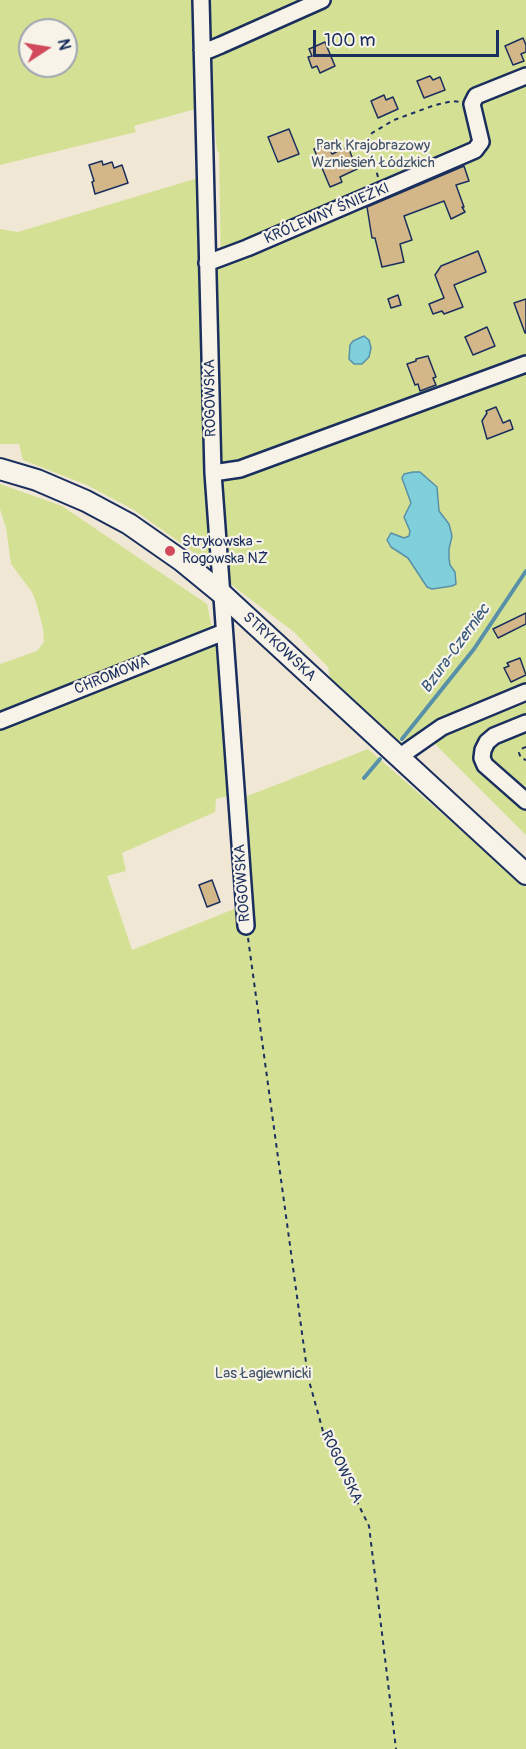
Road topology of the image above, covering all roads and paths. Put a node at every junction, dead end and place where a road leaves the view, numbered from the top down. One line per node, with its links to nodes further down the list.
1 (201, 0): 3 (street, ROGOWSKA)
2 (322, 0): 3 (street)
3 (202, 50): 7 (street, ROGOWSKA)
4 (526, 76): 5 (street)
5 (472, 104): 6 (street, KRÓLEWNY ŚNIEŻKI); 6 (path)
6 (381, 191): 7 (street, KRÓLEWNY ŚNIEŻKI)
7 (207, 263): 10 (street, ROGOWSKA)
8 (526, 364): 10 (street)
9 (0, 469): 11 (main road, STRYKOWSKA)
10 (213, 473): 11 (street, ROGOWSKA)
11 (221, 593): 12 (street, ROGOWSKA); 17 (main road, STRYKOWSKA)
12 (224, 632): 14 (street, CHROMOWA); 21 (street, ROGOWSKA)
13 (526, 692): 17 (street)
14 (0, 720)
15 (526, 723): 19 (street)
16 (526, 747): 18 (path)
17 (399, 757): 20 (main road, STRYKOWSKA)
18 (526, 760)
19 (526, 801)
20 (526, 874)
21 (246, 926): 22 (path, ROGOWSKA)
22 (396, 1749)

